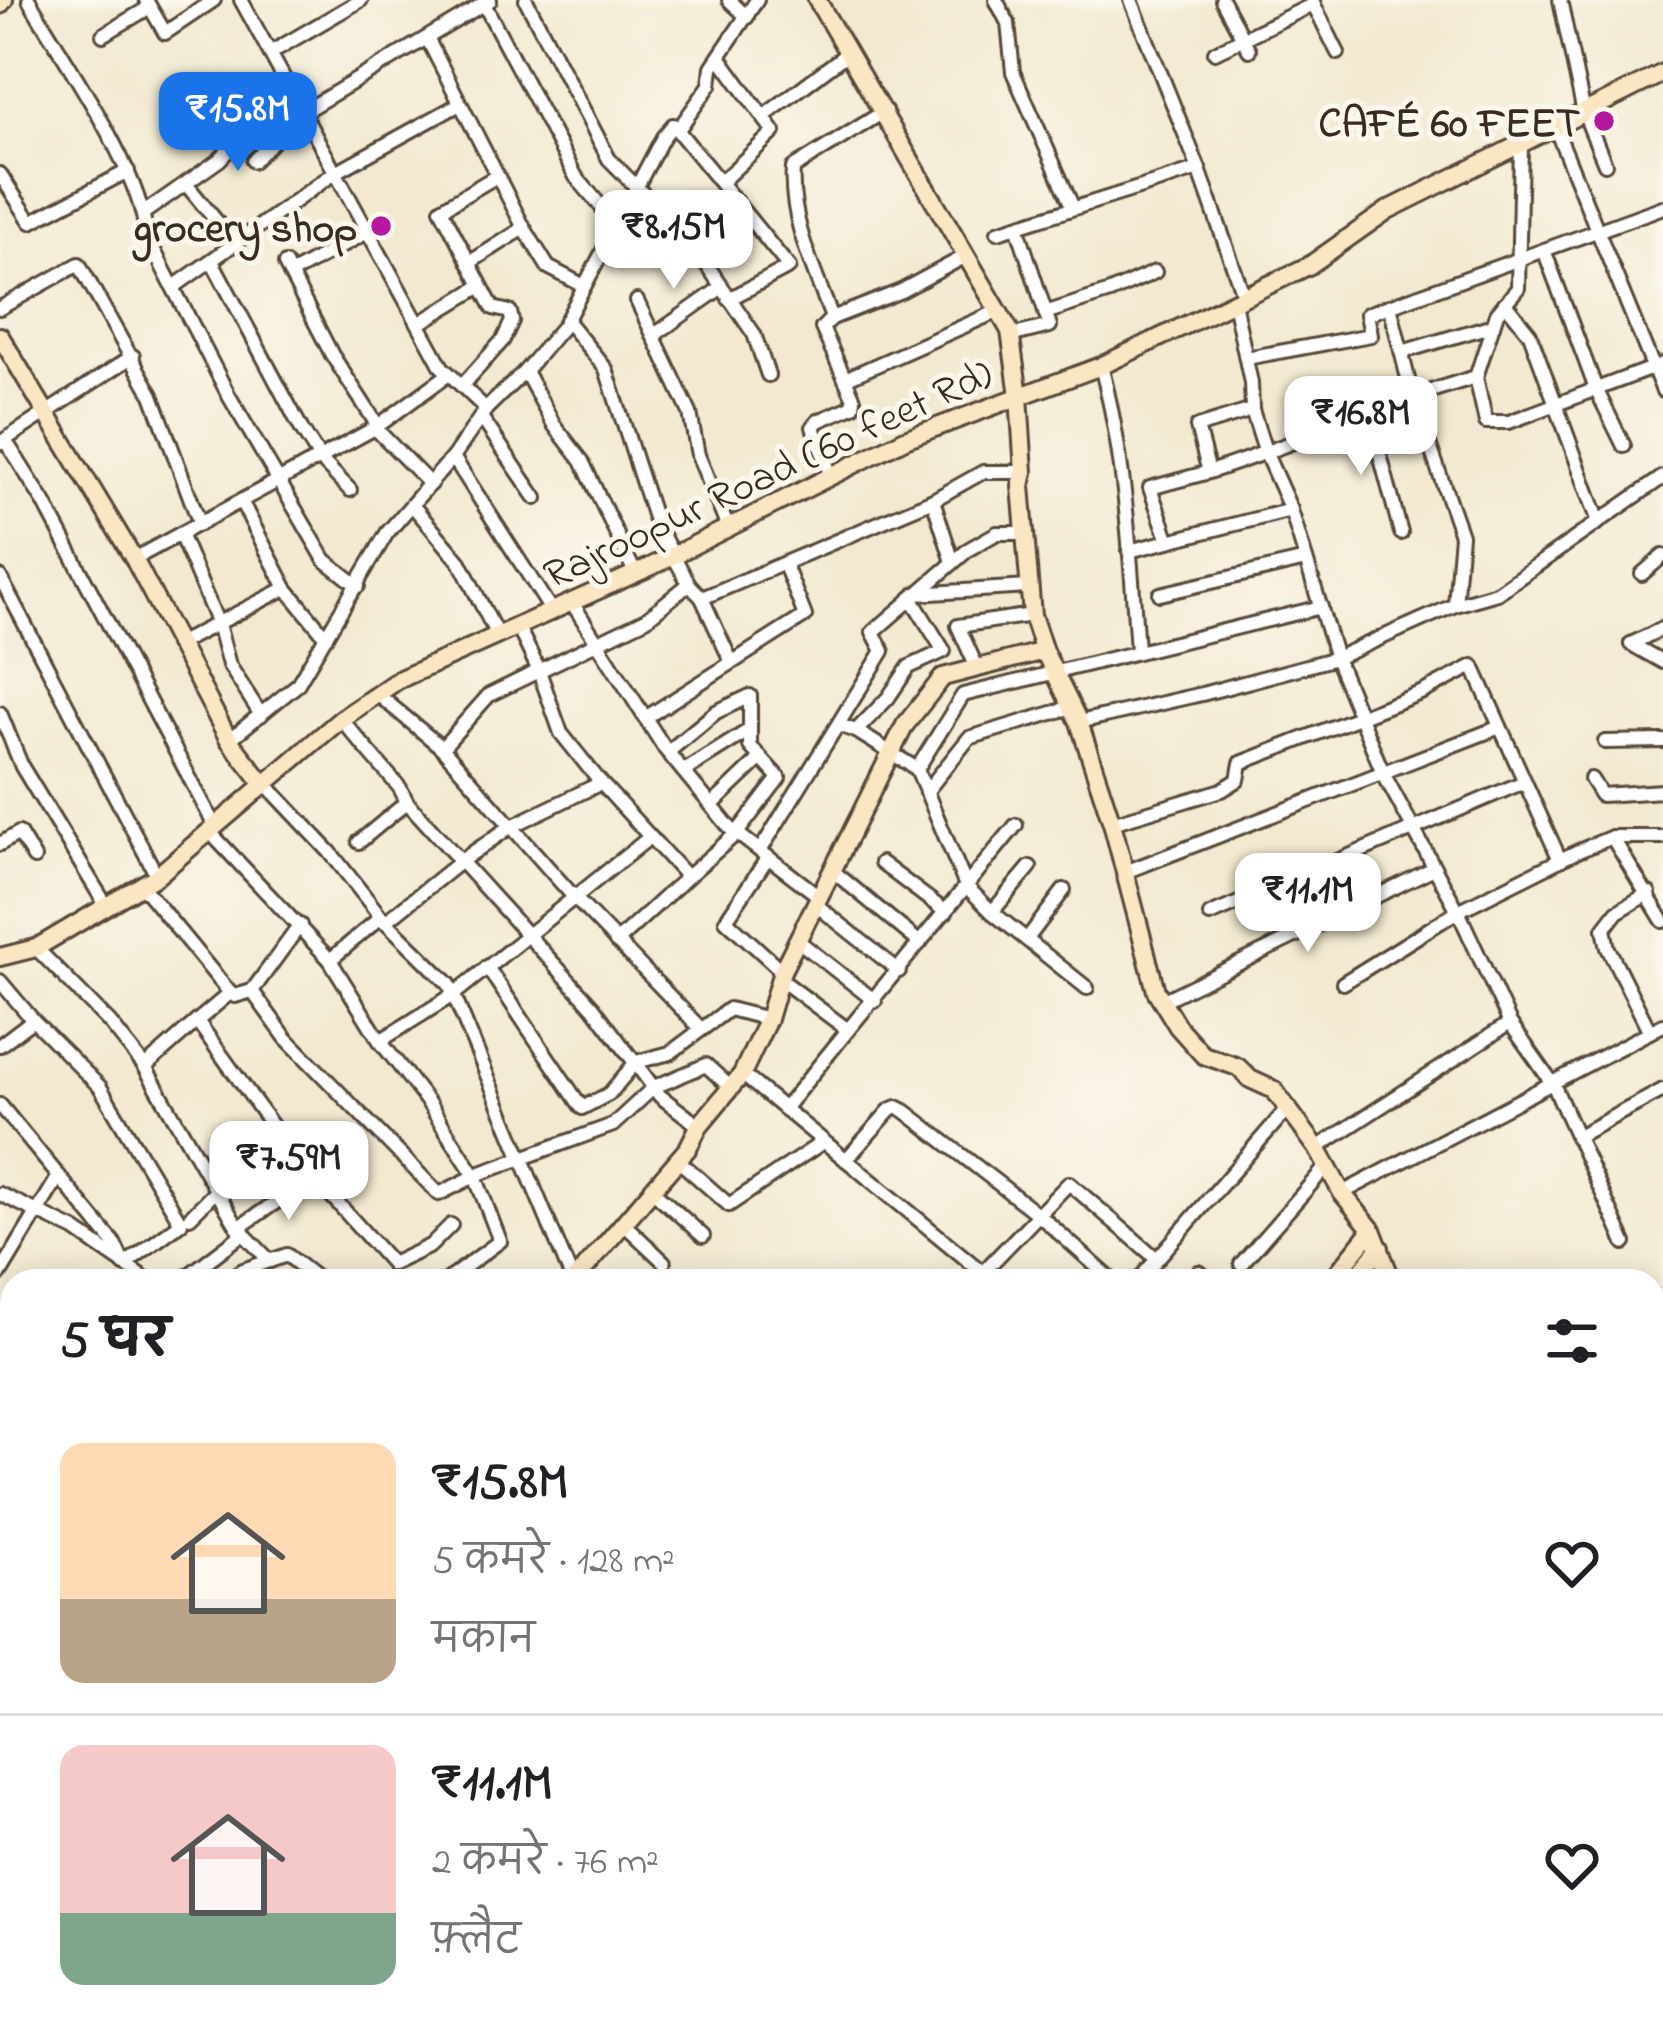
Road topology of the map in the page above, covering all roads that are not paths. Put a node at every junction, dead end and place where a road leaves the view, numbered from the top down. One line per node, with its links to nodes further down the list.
1 (28, 0): 38 (street)
2 (214, 0): 15 (street)
3 (241, 0): 23 (street)
4 (361, 0): 23 (street)
5 (526, 0): 44 (street)
6 (729, 0): 16 (street)
7 (758, 0): 16 (street)
8 (818, 0): 20 (street)
9 (996, 0): 45 (street)
10 (1131, 0): 37 (street)
11 (1222, 0): 19 (street)
12 (1560, 0): 30 (street)
13 (487, 2): 18 (street); 48 (street)
14 (1313, 2): 19 (street); 22 (street)
15 (148, 4): 17 (street)
16 (747, 17): 24 (street)
17 (103, 35)
18 (428, 40): 27 (street); 29 (street)
19 (1246, 44): 21 (street)
20 (849, 52): 28 (street); 31 (street)
21 (1215, 52)
22 (1339, 52)
23 (271, 53): 26 (street)
24 (720, 58): 31 (street); 32 (street)
25 (1663, 73): 30 (street, Rajroopur Road (60 feet Rd))
26 (289, 87): 29 (street); 43 (street)
27 (458, 105): 39 (street); 41 (street)
28 (885, 111): 56 (street); 72 (street)
29 (303, 112): 35 (street); 39 (street)
30 (1584, 113): 33 (street, Rajroopur Road (60 feet Rd)); 36 (street)
31 (763, 117): 42 (street)
32 (673, 125): 42 (street); 44 (street)
33 (1556, 127): 34 (street, Rajroopur Road (60 feet Rd)); 52 (street)
34 (1521, 144): 57 (street); 65 (street, Rajroopur Road (60 feet Rd))
35 (254, 161)
36 (1605, 164)
37 (1199, 169): 45 (street); 65 (street)
38 (128, 171): 40 (street); 47 (street)
39 (336, 172): 51 (street); 54 (street)
40 (0, 174)
41 (495, 177): 50 (street); 59 (street)
42 (721, 182): 64 (street)
43 (186, 184): 47 (street); 54 (street)
44 (635, 185): 48 (street); 64 (street)
45 (1072, 208): 49 (street)
46 (1663, 208): 52 (street)
47 (145, 212): 61 (street)
48 (616, 224): 63 (street)
49 (1017, 226): 53 (street); 71 (street)
50 (524, 229): 59 (street); 63 (street)
51 (369, 231): 74 (street); 99 (street)
52 (1598, 231): 55 (street); 83 (street)
53 (998, 232)
54 (236, 245): 58 (street)
55 (1544, 250): 57 (street); 90 (street)
56 (967, 256): 70 (street); 72 (street)
57 (1519, 259): 67 (street); 68 (street)
58 (212, 261): 61 (street); 104 (street)
59 (469, 263): 62 (street)
60 (1155, 272): 71 (street)
61 (175, 286): 109 (street)
62 (481, 286): 74 (street); 89 (street)
63 (584, 286): 73 (street)
64 (726, 293): 77 (street); 86 (street)
65 (1239, 299): 81 (street); 82 (street, Rajroopur Road (60 feet Rd))
66 (638, 302): 77 (street)
67 (1505, 303): 75 (street); 94 (street)
68 (1390, 306): 79 (street); 81 (street)
69 (0, 308): 80 (street)
70 (998, 311): 78 (street); 88 (street)
71 (1046, 313): 78 (street)
72 (832, 318): 88 (street)
73 (566, 320): 84 (street); 127 (street)
74 (420, 323): 85 (street)
75 (1493, 325): 79 (street); 87 (street)
76 (0, 336): 97 (street)
77 (653, 336): 121 (street)
78 (1010, 336): 93 (street)
79 (1402, 352): 92 (street)
80 (133, 356): 97 (street); 120 (street)
81 (1246, 358): 95 (street)
82 (1101, 366): 93 (street, Rajroopur Road (60 feet Rd)); 113 (street)
83 (1658, 366): 90 (street); 91 (street)
84 (525, 371): 98 (street); 133 (street)
85 (449, 374): 89 (street); 99 (street)
86 (768, 375)
87 (1476, 376): 92 (street); 94 (street)
88 (845, 379): 107 (street)
89 (462, 386): 98 (street)
90 (1596, 389): 94 (street); 101 (street)
91 (1663, 391)
92 (1412, 395): 96 (street); 144 (street)
93 (1019, 396): 105 (street); 107 (street, Rajroopur Road (60 feet Rd))
94 (1556, 404): 119 (street)
95 (1252, 410): 102 (street); 106 (street)
96 (1368, 410): 102 (street); 123 (street)
97 (46, 411): 100 (street); 129 (street)
98 (483, 412): 103 (street); 114 (street)
99 (377, 427): 104 (street); 110 (street)
100 (2, 441): 195 (street)
101 (1624, 446)
102 (1265, 454): 106 (street); 118 (street)
103 (453, 457): 110 (street); 146 (street)
104 (321, 460): 109 (street); 112 (street)
105 (1024, 472): 115 (street); 122 (street)
106 (1209, 472): 111 (street)
107 (831, 476): 121 (street, Rajroopur Road (60 feet Rd))
108 (1663, 477): 119 (street)
109 (281, 482): 116 (street); 137 (street)
110 (430, 484): 117 (street)
111 (1150, 488): 113 (street); 125 (street)
112 (350, 490)
113 (1125, 496): 126 (street)
114 (536, 498)
115 (933, 500): 131 (street); 132 (street)
116 (242, 503): 120 (street); 139 (street)
117 (412, 506): 137 (street); 151 (street)
118 (1291, 510): 125 (street); 130 (street)
119 (1599, 522): 144 (street)
120 (200, 524): 124 (street)
121 (728, 528): 127 (street, Rajroopur Road (60 feet Rd))
122 (1024, 533): 131 (street); 138 (street)
123 (1401, 533)
124 (180, 534): 129 (street); 148 (street)
125 (1169, 541): 126 (street)
126 (1130, 551): 155 (street)
127 (673, 555): 133 (street, Rajroopur Road (60 feet Rd)); 136 (street)
128 (1663, 556): 134 (street)
129 (134, 559): 154 (street)
130 (1306, 560): 140 (street); 145 (street)
131 (953, 562): 141 (street)
132 (785, 565): 142 (street); 158 (street)
133 (635, 573): 143 (street, Rajroopur Road (60 feet Rd))
134 (1663, 575)
135 (0, 577): 213 (street)
136 (689, 584): 142 (street); 153 (street)
137 (358, 586): 152 (street)
138 (1028, 587): 141 (street); 147 (street)
139 (286, 588): 148 (street); 152 (street)
140 (1160, 594)
141 (913, 596): 170 (street); 173 (street)
142 (702, 598): 158 (street)
143 (572, 602): 146 (street, Rajroopur Road (60 feet Rd)); 153 (street)
144 (1455, 605): 157 (street)
145 (1321, 607): 155 (street); 157 (street)
146 (551, 610): 149 (street, Rajroopur Road (60 feet Rd))
147 (1032, 616): 156 (street); 160 (street)
148 (218, 624): 154 (street); 166 (street)
149 (517, 625): 151 (street, Rajroopur Road (60 feet Rd)); 162 (street)
150 (1663, 628): 159 (street)
151 (497, 634): 163 (street, Rajroopur Road (60 feet Rd))
152 (326, 637): 166 (street)
153 (598, 644): 162 (street); 168 (street)
154 (176, 645): 174 (street)
155 (1138, 650): 161 (street)
156 (1044, 651): 160 (street); 161 (street)
157 (1336, 658): 165 (street); 167 (street)
158 (731, 661): 168 (street)
159 (1663, 662)
160 (977, 668): 179 (street)
161 (1056, 669): 165 (street); 181 (street)
162 (539, 671): 177 (street); 187 (street)
163 (376, 693): 169 (street, Rajroopur Road (60 feet Rd)); 177 (street)
164 (0, 713): 219 (street)
165 (1076, 714): 189 (street); 192 (street)
166 (261, 715): 174 (street)
167 (1362, 716): 171 (street); 183 (street); 192 (street)
168 (645, 718): 178 (street)
169 (340, 719): 186 (street, Rajroopur Road (60 feet Rd)); 190 (street)
170 (838, 725): 173 (street); 203 (street)
171 (1500, 727): 183 (street); 185 (street)
172 (748, 730): 178 (street); 180 (street); 182 (street)
173 (856, 731): 179 (street)
174 (229, 740): 186 (street)
175 (1663, 741): 176 (street)
176 (1605, 742)
177 (442, 748): 194 (street)
178 (668, 752): 182 (street)
179 (890, 754): 181 (street); 210 (street)
180 (760, 759): 191 (street); 197 (street)
181 (917, 769): 189 (street)
182 (684, 771): 191 (street)
183 (1383, 773): 196 (street); 211 (street)
184 (1591, 778): 188 (street)
185 (1524, 782): 196 (street); 206 (street)
186 (264, 783): 195 (street, Rajroopur Road (60 feet Rd)); 224 (street)
187 (601, 783): 194 (street); 198 (street)
188 (1663, 790)
189 (926, 792): 214 (street)
190 (407, 802): 201 (street); 205 (street)
191 (712, 806): 197 (street)
192 (1112, 823): 211 (street)
193 (1016, 825): 214 (street)
194 (510, 827): 205 (street); 217 (street)
195 (211, 828): 213 (street, Rajroopur Road (60 feet Rd)); 226 (street)
196 (1413, 828): 209 (street); 223 (street)
197 (737, 833): 203 (street); 212 (street)
198 (650, 837): 212 (street); 217 (street)
199 (1612, 837): 200 (street); 206 (street); 216 (street)
200 (1663, 837)
201 (359, 842)
202 (0, 844): 204 (street)
203 (764, 854): 218 (street); 237 (street)
204 (34, 858)
205 (461, 860): 224 (street); 227 (street)
206 (1560, 860): 220 (street)
207 (881, 863): 221 (street)
208 (1030, 867): 222 (street)
209 (1434, 868): 220 (street); 245 (street)
210 (832, 871): 218 (street); 231 (street)
211 (1125, 872): 245 (street)
212 (687, 877): 230 (street)
213 (149, 881): 219 (street, Rajroopur Road (60 feet Rd)); 242 (street)
214 (966, 886): 221 (street); 222 (street)
215 (1064, 890): 229 (street)
216 (1649, 893): 225 (street); 250 (street)
217 (573, 896): 227 (street); 230 (street)
218 (817, 900): 228 (street); 236 (street)
219 (107, 908): 232 (street, Rajroopur Road (60 feet Rd))
220 (1458, 911): 239 (street); 249 (street)
221 (946, 912): 231 (street)
222 (992, 912): 229 (street)
223 (1210, 915)
224 (383, 920): 234 (street); 243 (street)
225 (1663, 921)
226 (300, 926): 234 (street); 241 (street)
227 (527, 933): 235 (street); 255 (street)
228 (797, 940): 237 (street); 244 (street)
229 (1027, 940): 240 (street)
230 (616, 942): 251 (street)
231 (920, 943): 236 (street)
232 (36, 948): 233 (street, Rajroopur Road (60 feet Rd)); 256 (street)
233 (0, 957)
234 (331, 960): 253 (street)
235 (487, 968): 243 (street); 255 (street)
236 (899, 971): 244 (street)
237 (781, 975): 246 (street); 252 (street)
238 (0, 981): 247 (street)
239 (1343, 983)
240 (1088, 988)
241 (252, 991): 242 (street); 275 (street)
242 (230, 993): 248 (street)
243 (453, 995): 253 (street); 270 (street)
244 (875, 1001): 252 (street)
245 (1162, 1001): 262 (street)
246 (768, 1019): 251 (street); 257 (street)
247 (33, 1020): 254 (street); 294 (street)
248 (197, 1021): 256 (street); 276 (street)
249 (1510, 1023): 258 (street); 269 (street)
250 (1656, 1028): 258 (street)
251 (701, 1029): 255 (street)
252 (848, 1030): 263 (street)
253 (380, 1041): 275 (street)
254 (0, 1045)
255 (636, 1062): 259 (street)
256 (145, 1067): 278 (street)
257 (736, 1081): 259 (street); 263 (street); 265 (street)
258 (1553, 1084): 267 (street); 279 (street)
259 (654, 1087): 265 (street); 270 (street)
260 (1663, 1090): 267 (street)
261 (0, 1105): 264 (street)
262 (1288, 1108): 269 (street); 290 (street)
263 (784, 1109): 268 (street)
264 (13, 1122): 266 (street); 274 (street)
265 (699, 1126): 271 (street)
266 (0, 1136)
267 (1576, 1137): 289 (street)
268 (823, 1142): 271 (street); 272 (street)
269 (1317, 1148): 273 (street)
270 (522, 1157): 275 (street); 301 (street)
271 (677, 1160): 277 (street)
272 (846, 1160): 282 (street); 303 (street)
273 (1326, 1167): 279 (street); 293 (street)
274 (59, 1176): 281 (street); 294 (street)
275 (475, 1176): 300 (street)
276 (314, 1177): 285 (street); 286 (street)
277 (652, 1190): 284 (street); 287 (street)
278 (215, 1192): 283 (street); 286 (street)
279 (1342, 1193): 288 (street)
280 (0, 1194): 281 (street)
281 (37, 1208): 294 (street); 295 (street)
282 (1039, 1215): 290 (street); 304 (street); 305 (street)
283 (190, 1217)
284 (624, 1224): 292 (street); 302 (street)
285 (451, 1225)
286 (241, 1231): 291 (street); 297 (street)
287 (703, 1236)
288 (1376, 1239): 307 (street); 308 (street); 309 (street)
289 (1625, 1243)
290 (1157, 1259): 306 (street)
291 (270, 1261): 298 (street); 299 (street)
292 (664, 1262)
293 (1241, 1264)
294 (124, 1265): 296 (street)
295 (3, 1269)
296 (130, 1269)
297 (195, 1269)
298 (253, 1269)
299 (302, 1269)
300 (462, 1269)
301 (568, 1269)
302 (584, 1269)
303 (978, 1269)
304 (995, 1269)
305 (1100, 1269)
306 (1148, 1269)
307 (1343, 1269)
308 (1360, 1269)
309 (1387, 1269)

